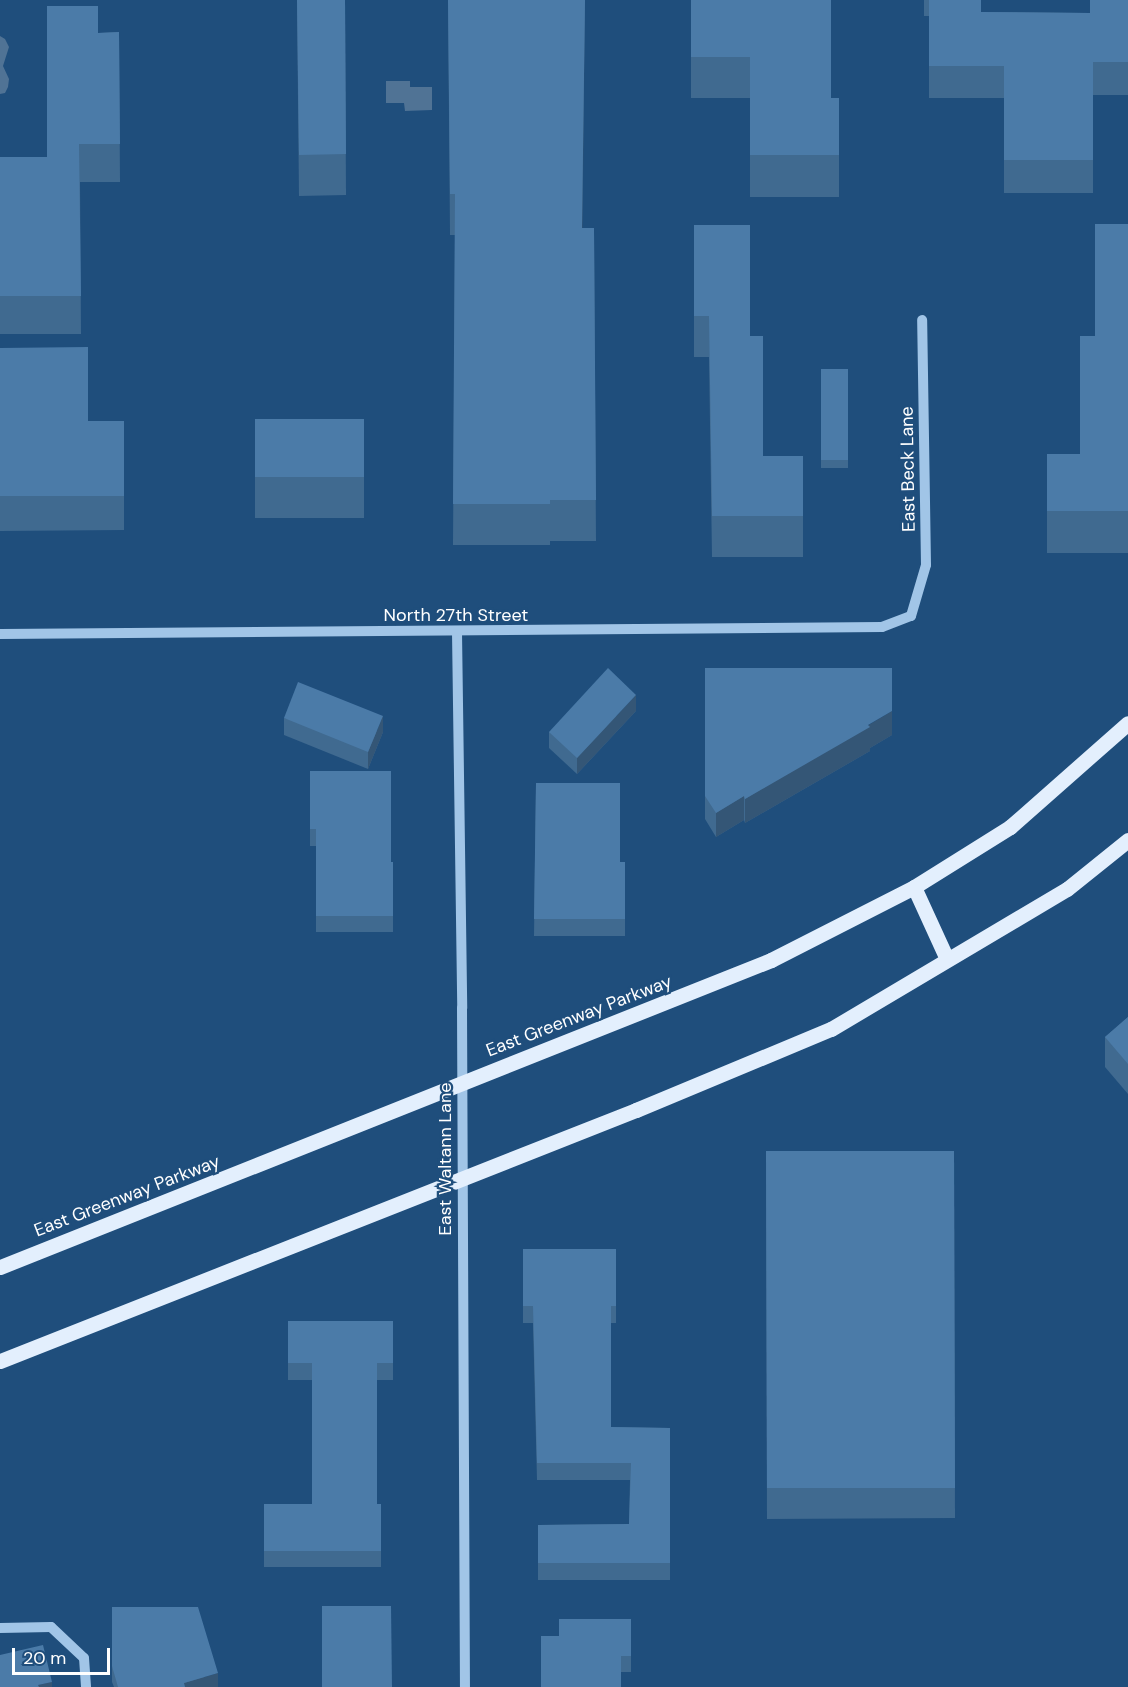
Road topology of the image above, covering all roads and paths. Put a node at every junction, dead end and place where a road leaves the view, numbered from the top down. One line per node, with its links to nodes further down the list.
1 (922, 320): 2 (street, East Beck Lane)
2 (911, 616): 3 (street, North 27th Street)
3 (457, 632): 4 (street, North 27th Street); 9 (street, East Waltann Lane)
4 (0, 634)
5 (1128, 723): 7 (main road, East Greenway Parkway)
6 (1128, 840): 8 (main road)
7 (914, 887): 8 (main road); 9 (main road, East Greenway Parkway)
8 (947, 959): 10 (main road)
9 (462, 1082): 10 (street, East Waltann Lane); 11 (main road, East Greenway Parkway)
10 (461, 1179): 12 (main road); 15 (street, East Waltann Lane)
11 (0, 1267)
12 (0, 1361)
13 (0, 1628): 14 (street)
14 (86, 1687)
15 (465, 1687)

